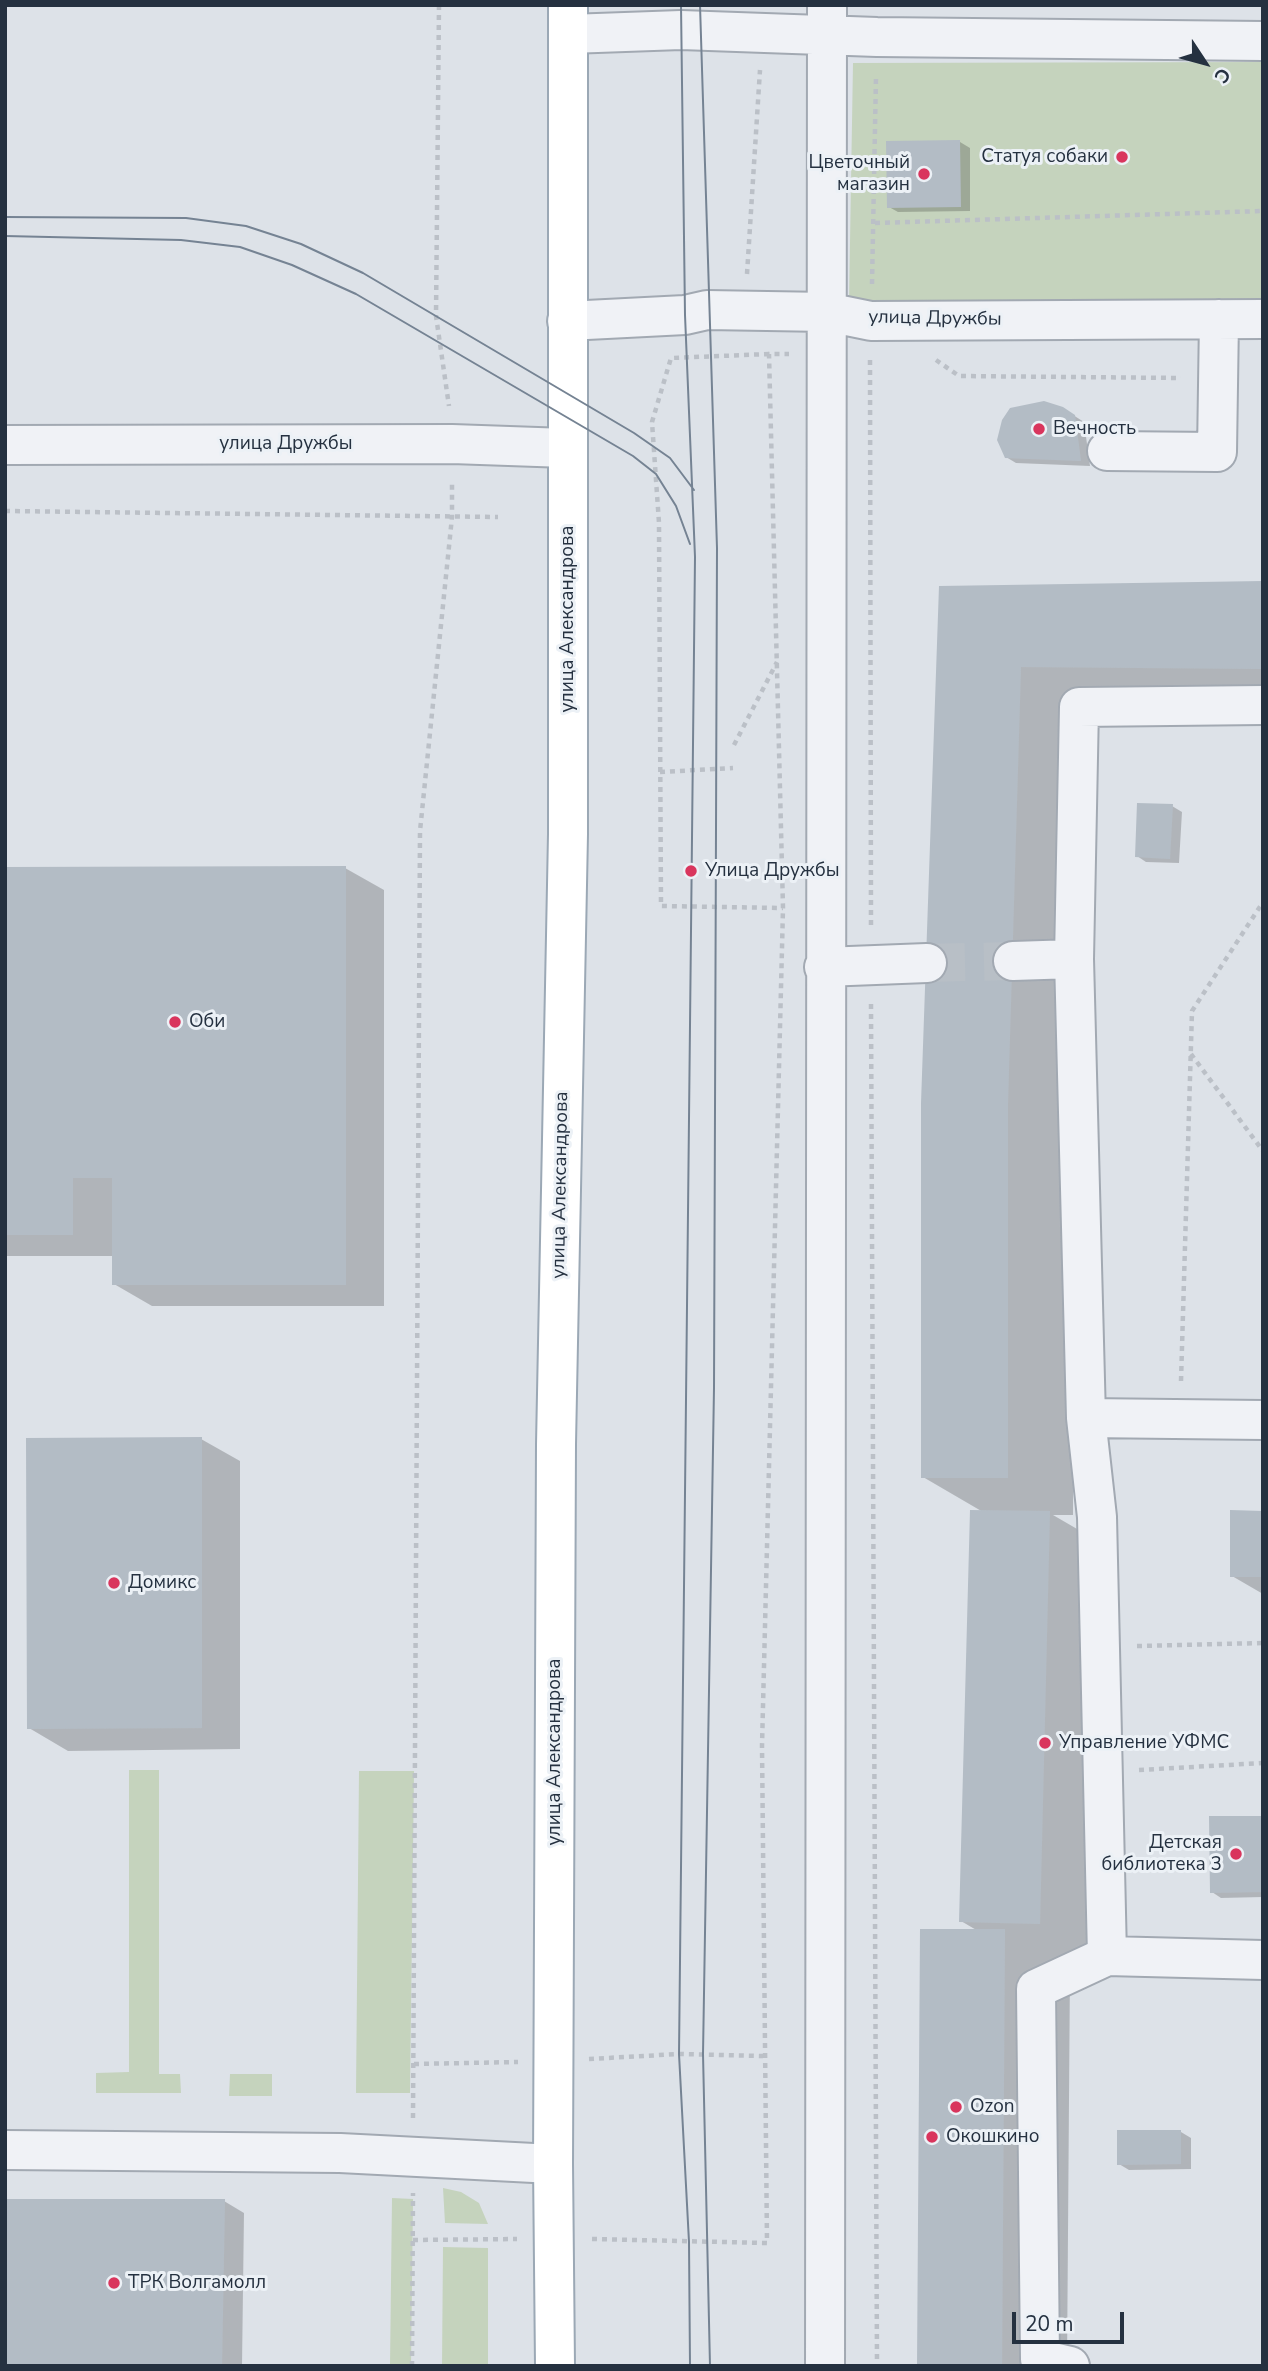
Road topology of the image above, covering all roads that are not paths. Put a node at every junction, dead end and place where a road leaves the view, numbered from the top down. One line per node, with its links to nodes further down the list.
1 (568, 20): 2 (street); 7 (main road, улица Александрова)
2 (828, 20): 3 (street); 4 (street)
3 (1263, 41)
4 (827, 312): 6 (street, улица Дружбы); 7 (street, улица Дружбы); 15 (street)
5 (1263, 318): 6 (street, улица Дружбы)
6 (1219, 319): 10 (street)
7 (567, 321): 9 (main road, улица Александрова)
8 (5, 445): 9 (street, улица Дружбы)
9 (566, 448): 21 (main road, улица Александрова)
10 (1107, 450)
11 (1263, 705): 12 (street)
12 (1074, 959): 13 (street); 16 (street)
13 (1013, 961)
14 (927, 963): 15 (street)
15 (824, 967): 23 (street)
16 (1086, 1418): 17 (street); 18 (street)
17 (1263, 1420)
18 (1107, 1956): 19 (street); 24 (street)
19 (1263, 1960)
20 (5, 2150): 21 (street)
21 (553, 2164): 22 (main road, улица Александрова)
22 (555, 2366)
23 (825, 2366)
24 (1070, 2366)

